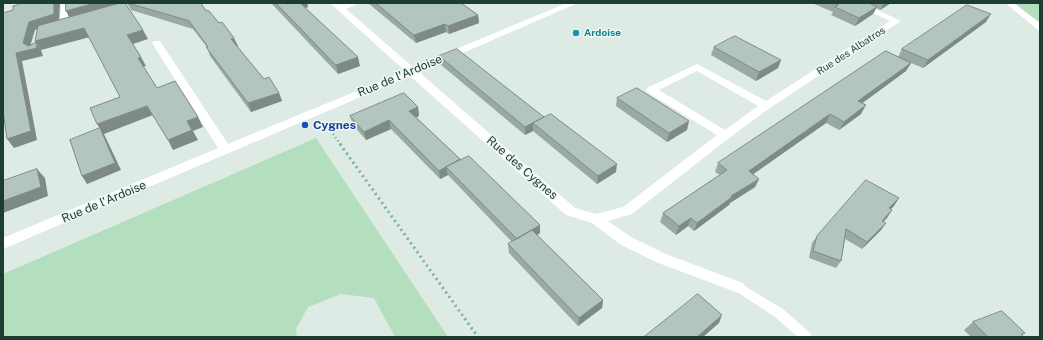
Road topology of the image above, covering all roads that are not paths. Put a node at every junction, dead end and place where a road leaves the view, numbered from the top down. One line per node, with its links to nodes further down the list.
1 (65, 3): 7 (street)
2 (355, 3): 6 (street)
3 (574, 3): 10 (street, Rue de l'Ardoise)
4 (856, 3): 11 (street, Rue des Albatros)
5 (1009, 3): 8 (street)
6 (337, 6): 10 (street, Rue des Cygnes)
7 (65, 24)
8 (1040, 27)
9 (157, 43): 13 (street)
10 (411, 72): 13 (street, Rue de l'Ardoise); 14 (street, Rue des Cygnes)
11 (766, 106): 12 (street, Rue des Albatros); 12 (street)
12 (725, 135): 14 (street, Rue des Albatros)
13 (226, 150): 15 (street, Rue de l'Ardoise)
14 (596, 219): 16 (street, Rue des Cygnes)
15 (3, 244)
16 (738, 287): 17 (lane)
17 (806, 337)

